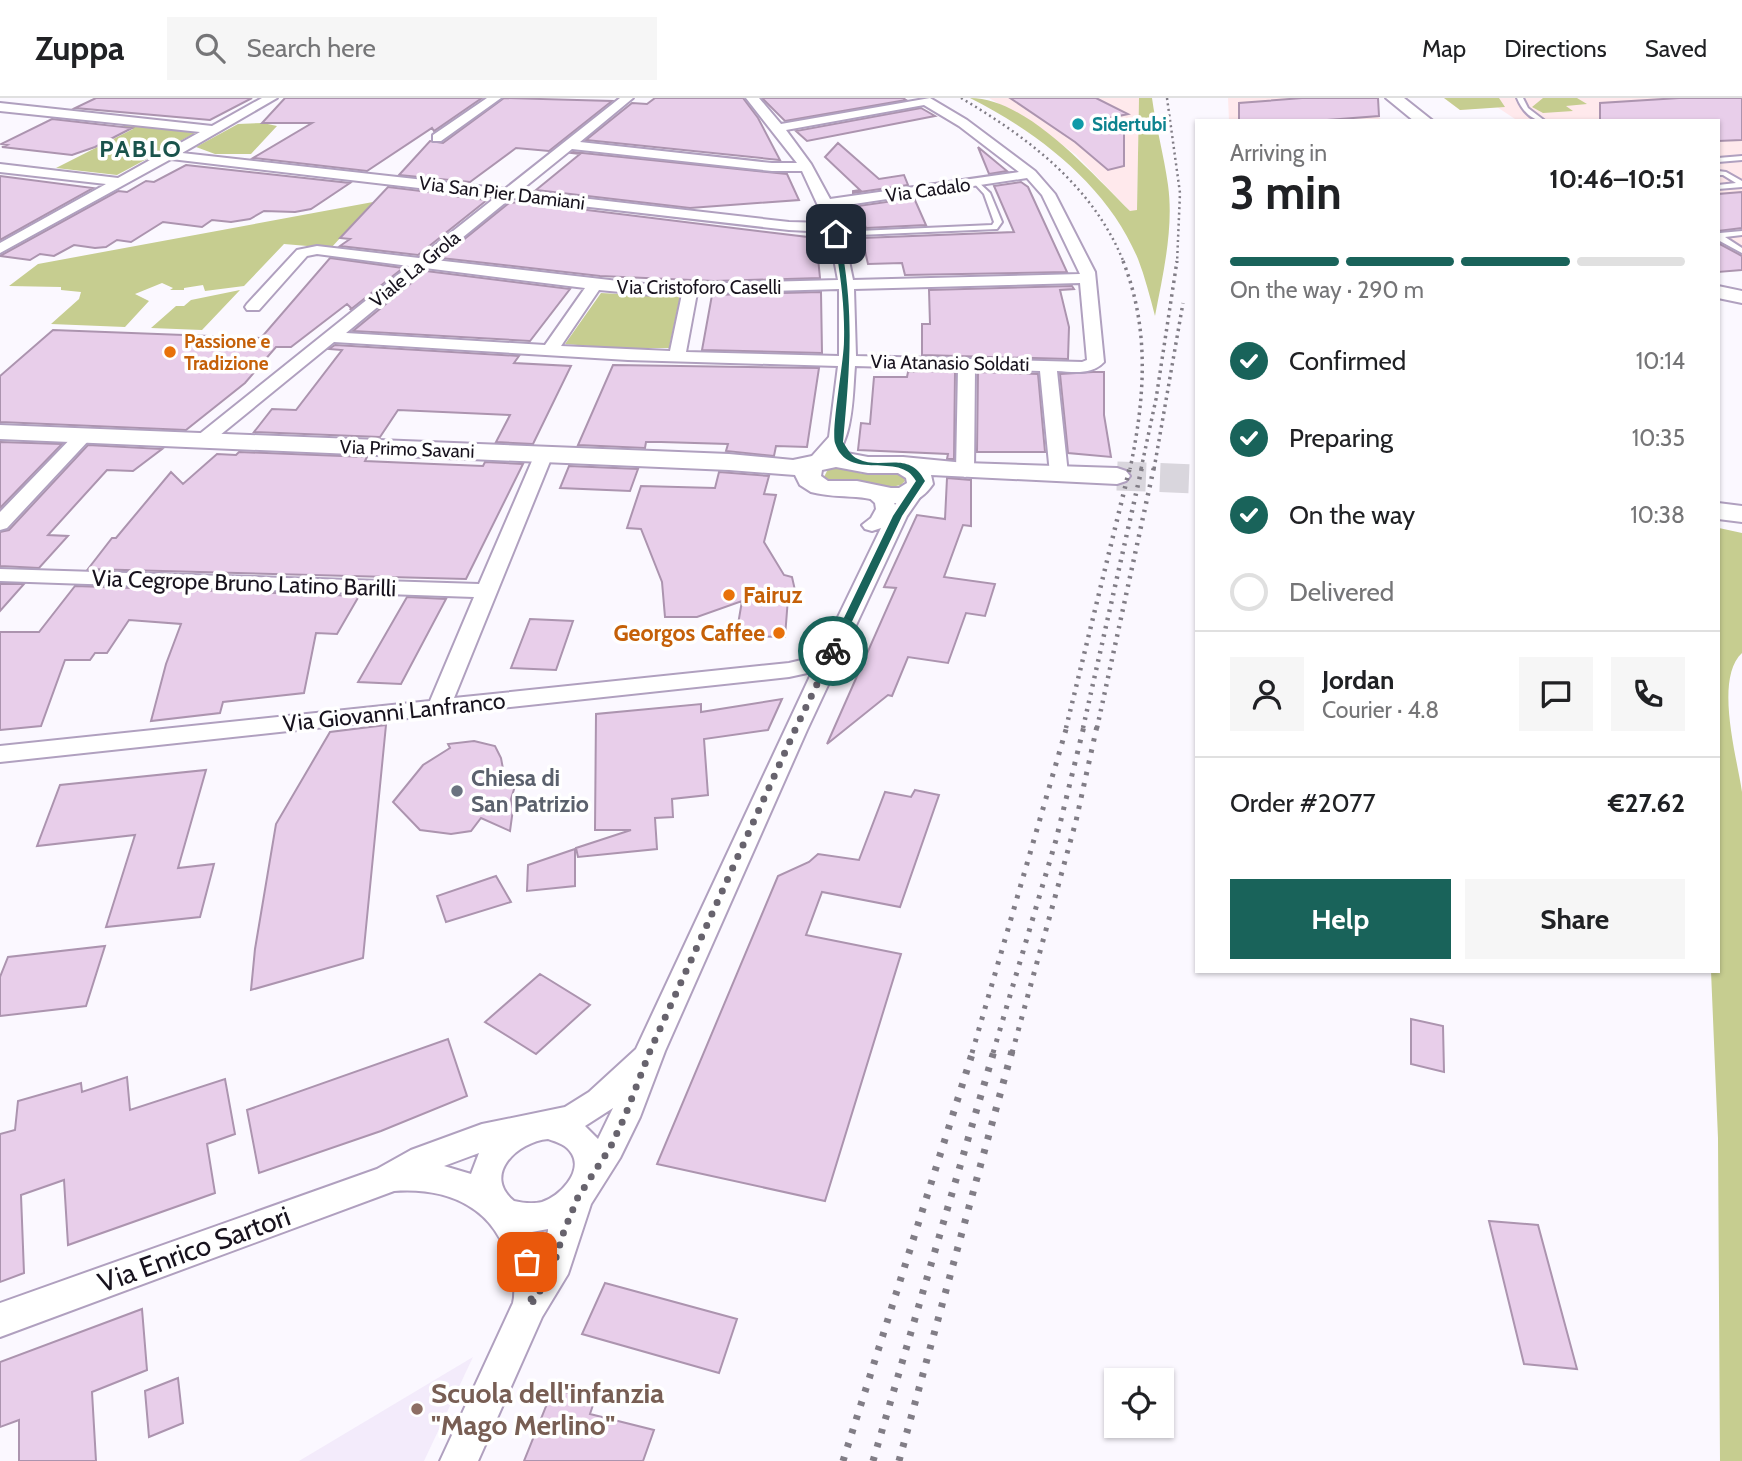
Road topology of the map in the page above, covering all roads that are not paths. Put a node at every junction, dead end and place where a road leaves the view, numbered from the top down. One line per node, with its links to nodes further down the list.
1 (271, 98): 13 (street)
2 (495, 98): 14 (street)
3 (627, 98): 15 (street, Viale La Grola)
4 (752, 98): 12 (street)
5 (1394, 98): 10 (street)
6 (1520, 98): 11 (lane)
7 (87, 104): 9 (street)
8 (0, 107): 9 (street)
9 (66, 114): 13 (street)
10 (1422, 119)
11 (1539, 119)
12 (778, 128): 20 (street); 22 (street)
13 (215, 130): 16 (street)
14 (438, 138)
15 (569, 145): 20 (street); 27 (street, Viale La Grola)
16 (170, 155): 23 (street); 27 (street, Via San Pier Damiani)
17 (1742, 158): 18 (lane)
18 (1720, 160)
19 (0, 167): 23 (street)
20 (805, 167): 28 (street)
21 (1720, 173): 25 (lane)
22 (1030, 174): 24 (street, Via Cadalo); 35 (street)
23 (120, 182): 32 (street)
24 (976, 182): 28 (street, Via Cadalo); 29 (lane)
25 (1742, 185): 26 (lane)
26 (1720, 187)
27 (509, 193): 29 (street, Via San Pier Damiani); 34 (street, Viale La Grola)
28 (825, 204): 29 (street)
29 (835, 231): 37 (street)
30 (1742, 233): 31 (lane)
31 (1721, 235): 33 (lane)
32 (0, 248)
33 (1742, 251)
34 (422, 263): 36 (street, Via Cristoforo Caselli); 42 (street, Via Cristoforo Caselli); 43 (street, Viale La Grola)
35 (1088, 278): 37 (street, Via Cristoforo Caselli); 48 (street, Via Atanasio Soldati)
36 (596, 285): 38 (street, Via Cristoforo Caselli); 44 (street)
37 (846, 286): 38 (street, Via Cristoforo Caselli); 46 (street)
38 (690, 290): 45 (street)
39 (1720, 292): 41 (street)
40 (1720, 298): 41 (street)
41 (1742, 298)
42 (253, 307)
43 (330, 337): 44 (street); 52 (street, Viale La Grola)
44 (549, 351): 45 (street, Via Atanasio Soldati)
45 (677, 356): 46 (street, Via Atanasio Soldati)
46 (848, 360): 47 (street, Via Atanasio Soldati); 51 (street)
47 (967, 364): 48 (street, Via Atanasio Soldati); 57 (street)
48 (1048, 366): 58 (street)
49 (0, 432): 50 (street, Via Primo Savani)
50 (84, 435): 52 (street, Via Primo Savani); 62 (street)
51 (838, 436): 54 (street); 55 (street)
52 (203, 440): 53 (street, Via Primo Savani)
53 (544, 454): 55 (street, Via Primo Savani); 65 (street)
54 (858, 463): 55 (street, Via Primo Savani); 56 (street, Via Primo Savani)
55 (813, 465): 61 (street, Via Primo Savani)
56 (903, 465): 57 (street, Via Primo Savani); 60 (street)
57 (965, 471): 58 (street, Via Primo Savani); 60 (street, Via Primo Savani)
58 (1059, 474): 59 (street, Via Primo Savani)
59 (1117, 476)
60 (915, 490): 61 (street, Via Primo Savani); 66 (street)
61 (874, 493): 63 (street)
62 (0, 524)
63 (872, 525)
64 (0, 575): 65 (street, Via Cegrope Bruno Latino Barilli)
65 (487, 591): 69 (street)
66 (836, 646): 67 (street, Via Giovanni Lanfranco); 68 (street)
67 (789, 670): 68 (street); 69 (street, Via Giovanni Lanfranco)
68 (814, 691): 71 (street)
69 (439, 706): 70 (street, Via Giovanni Lanfranco)
70 (0, 754)
71 (650, 1051): 72 (street, Via Enrico Sartori); 74 (street)
72 (531, 1129): 73 (street, Via Enrico Sartori); 74 (street); 75 (street)
73 (387, 1179): 75 (street, Via Enrico Sartori); 77 (street, Via Enrico Sartori)
74 (585, 1185): 75 (street); 76 (street)
75 (499, 1209): 76 (street)
76 (530, 1306): 78 (street)
77 (0, 1320)
78 (459, 1461)

